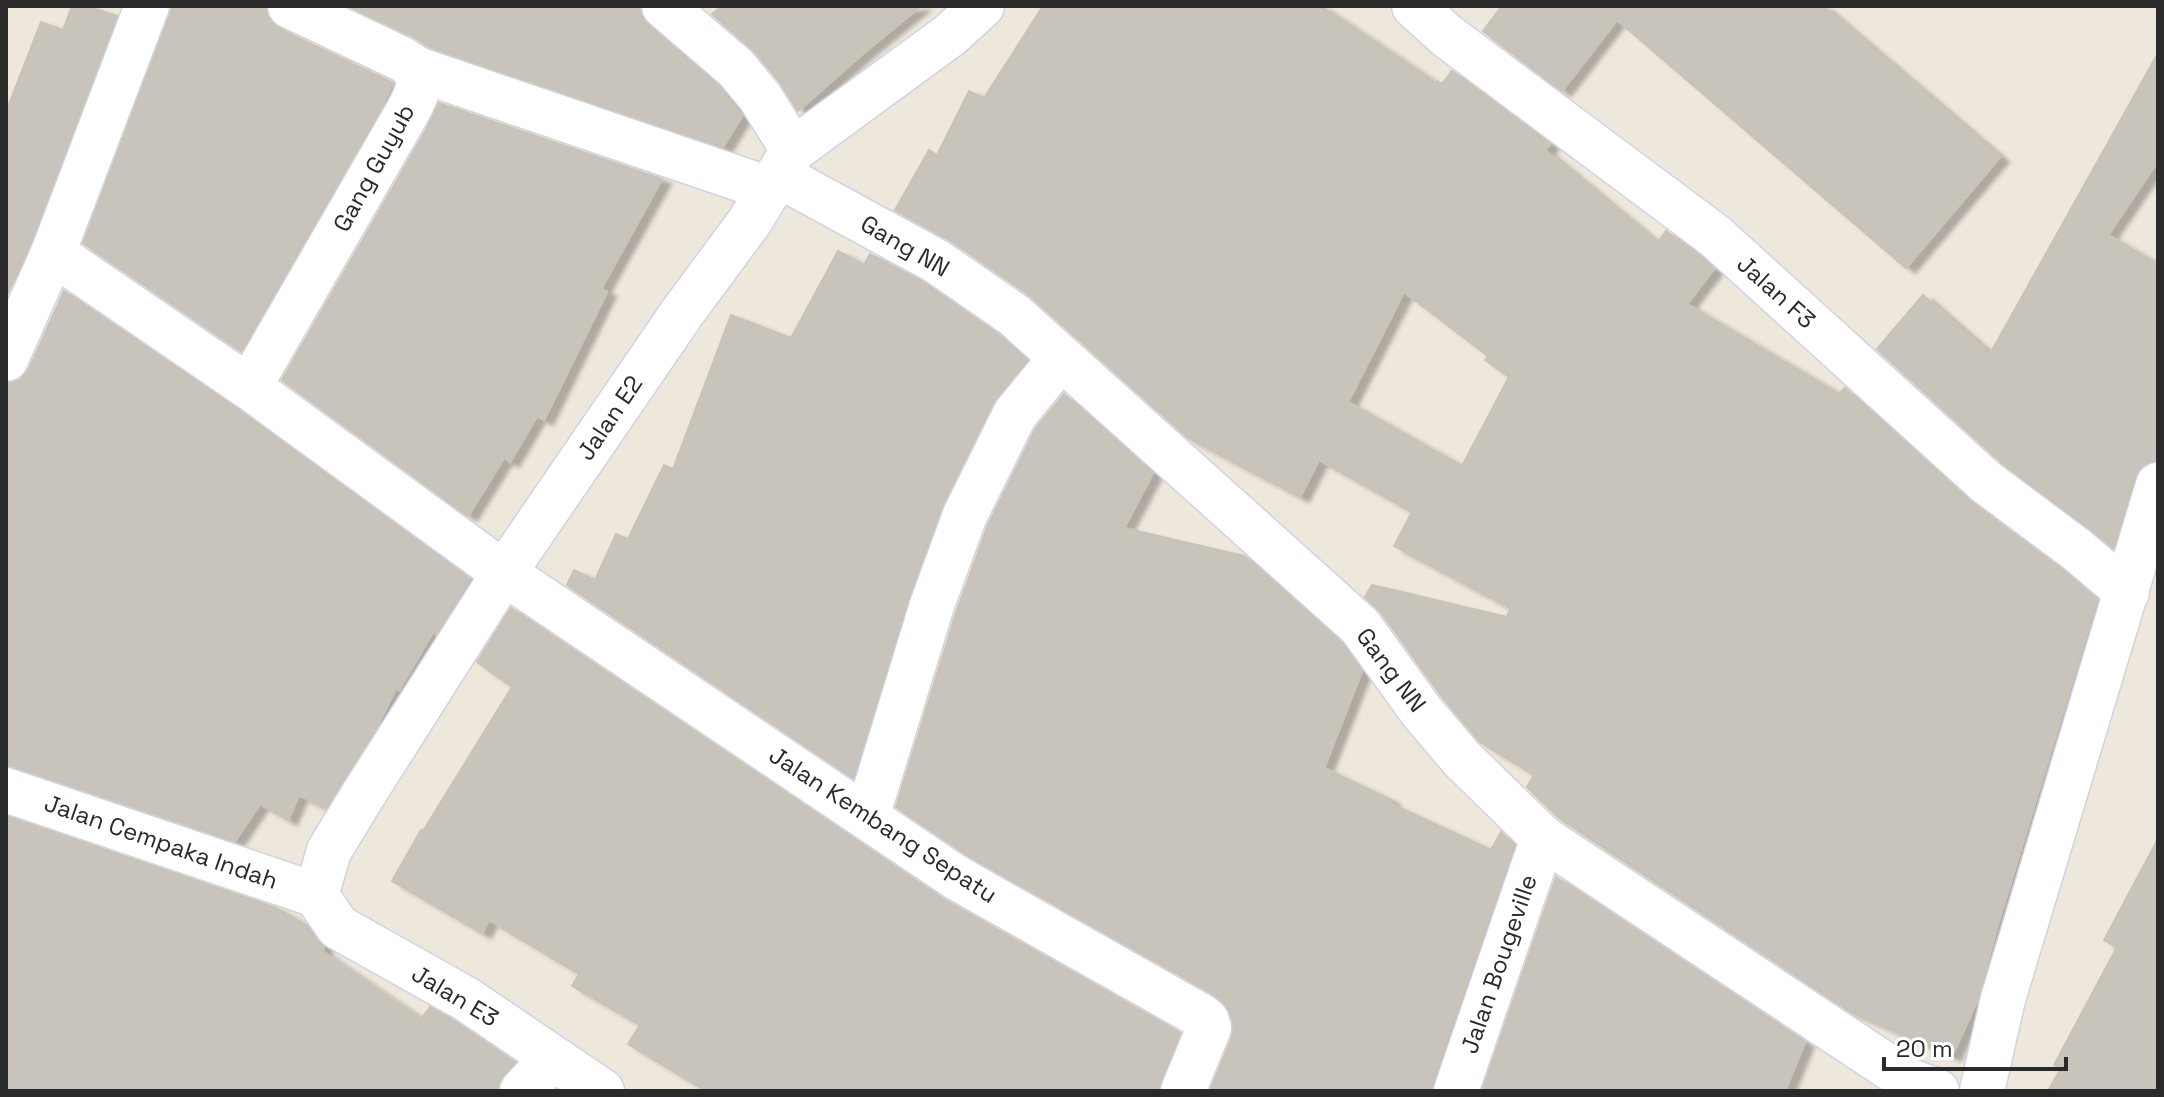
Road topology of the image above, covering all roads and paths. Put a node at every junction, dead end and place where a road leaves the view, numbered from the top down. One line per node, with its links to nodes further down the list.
1 (147, 6): 8 (street)
2 (290, 6): 6 (street)
3 (664, 6): 7 (street)
4 (982, 6): 7 (street, Jalan E2)
5 (1414, 6): 14 (street, Jalan F3)
6 (417, 69): 7 (street, Gang NN); 11 (street, Gang Guyub)
7 (780, 171): 9 (street, Gang NN); 13 (street, Jalan E2)
8 (53, 253): 10 (street); 11 (street)
9 (1061, 358): 16 (street); 17 (street, Gang NN)
10 (6, 359)
11 (249, 387): 13 (street)
12 (2158, 485): 14 (street)
13 (504, 573): 16 (street, Jalan Kembang Sepatu); 18 (street, Jalan E2)
14 (2127, 592): 25 (street)
15 (6, 790): 18 (street, Jalan Cempaka Indah)
16 (867, 817): 23 (street, Jalan Kembang Sepatu)
17 (1543, 838): 20 (street, Gang NN); 24 (street, Jalan Bougeville)
18 (316, 895): 19 (street, Jalan E3)
19 (552, 1059): 21 (street); 22 (street, Jalan E3)
20 (1916, 1087)
21 (522, 1091)
22 (602, 1091)
23 (1183, 1091)
24 (1456, 1091)
25 (1982, 1091)

